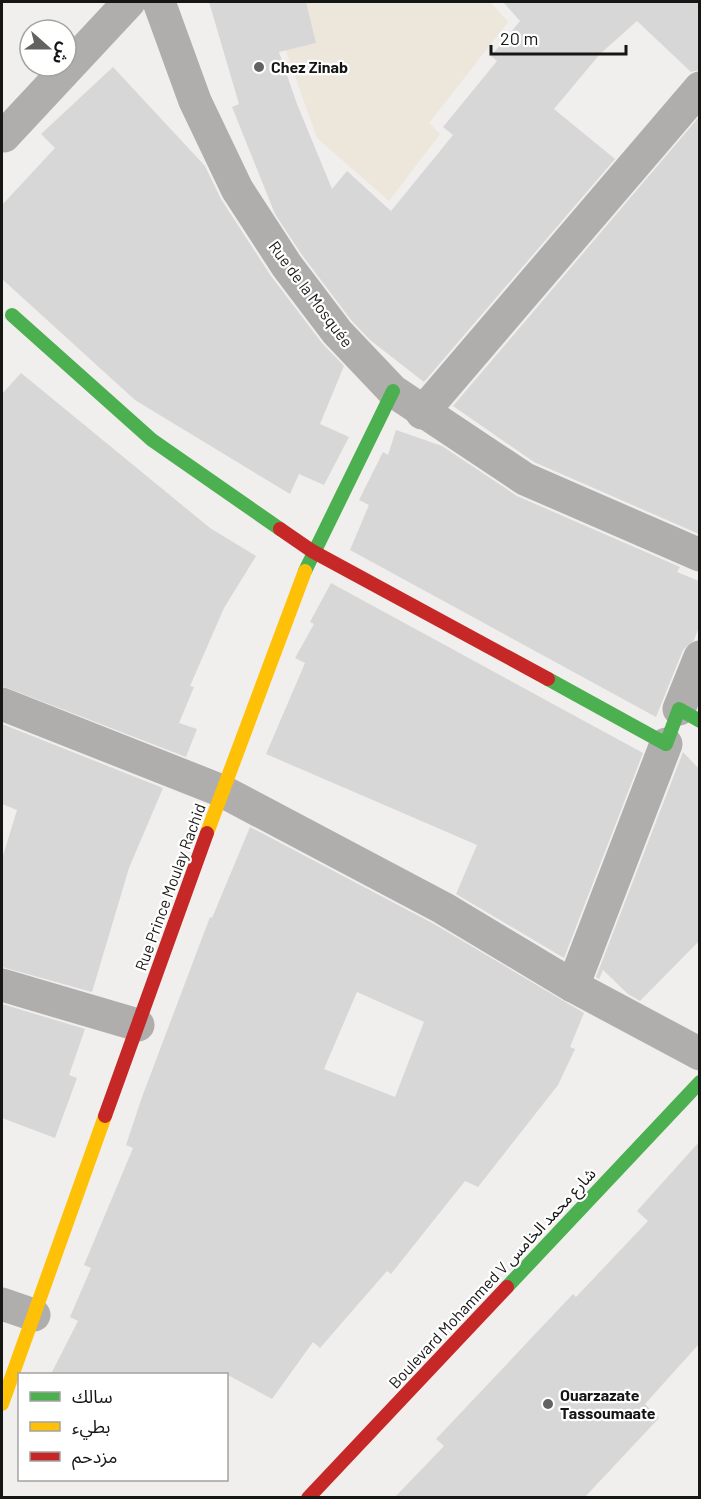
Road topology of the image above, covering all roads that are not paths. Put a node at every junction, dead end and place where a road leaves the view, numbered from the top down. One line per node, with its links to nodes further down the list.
1 (129, 2): 4 (street)
2 (159, 2): 6 (street, Rue de la Mosquée)
3 (699, 88): 7 (street)
4 (2, 134)
5 (12, 315): 8 (street)
6 (393, 391): 7 (street, Rue de la Mosquée); 8 (street, Rue Prince Moulay Rachid)
7 (422, 412): 9 (street, Rue de la Mosquée)
8 (312, 551): 13 (street); 14 (street, Rue Prince Moulay Rachid)
9 (699, 555)
10 (699, 657): 12 (street)
11 (2, 704): 14 (street)
12 (689, 715): 13 (street)
13 (666, 744): 16 (street)
14 (222, 791): 16 (street); 17 (street, Rue Prince Moulay Rachid)
15 (2, 985): 17 (street)
16 (573, 986): 18 (street)
17 (138, 1025): 21 (street, Rue Prince Moulay Rachid)
18 (699, 1054)
19 (699, 1082): 23 (street, Boulevard Mohammed V شارع محمد الخامس)
20 (2, 1304): 21 (street)
21 (34, 1315): 22 (street, Rue Prince Moulay Rachid)
22 (2, 1404)
23 (308, 1497)

